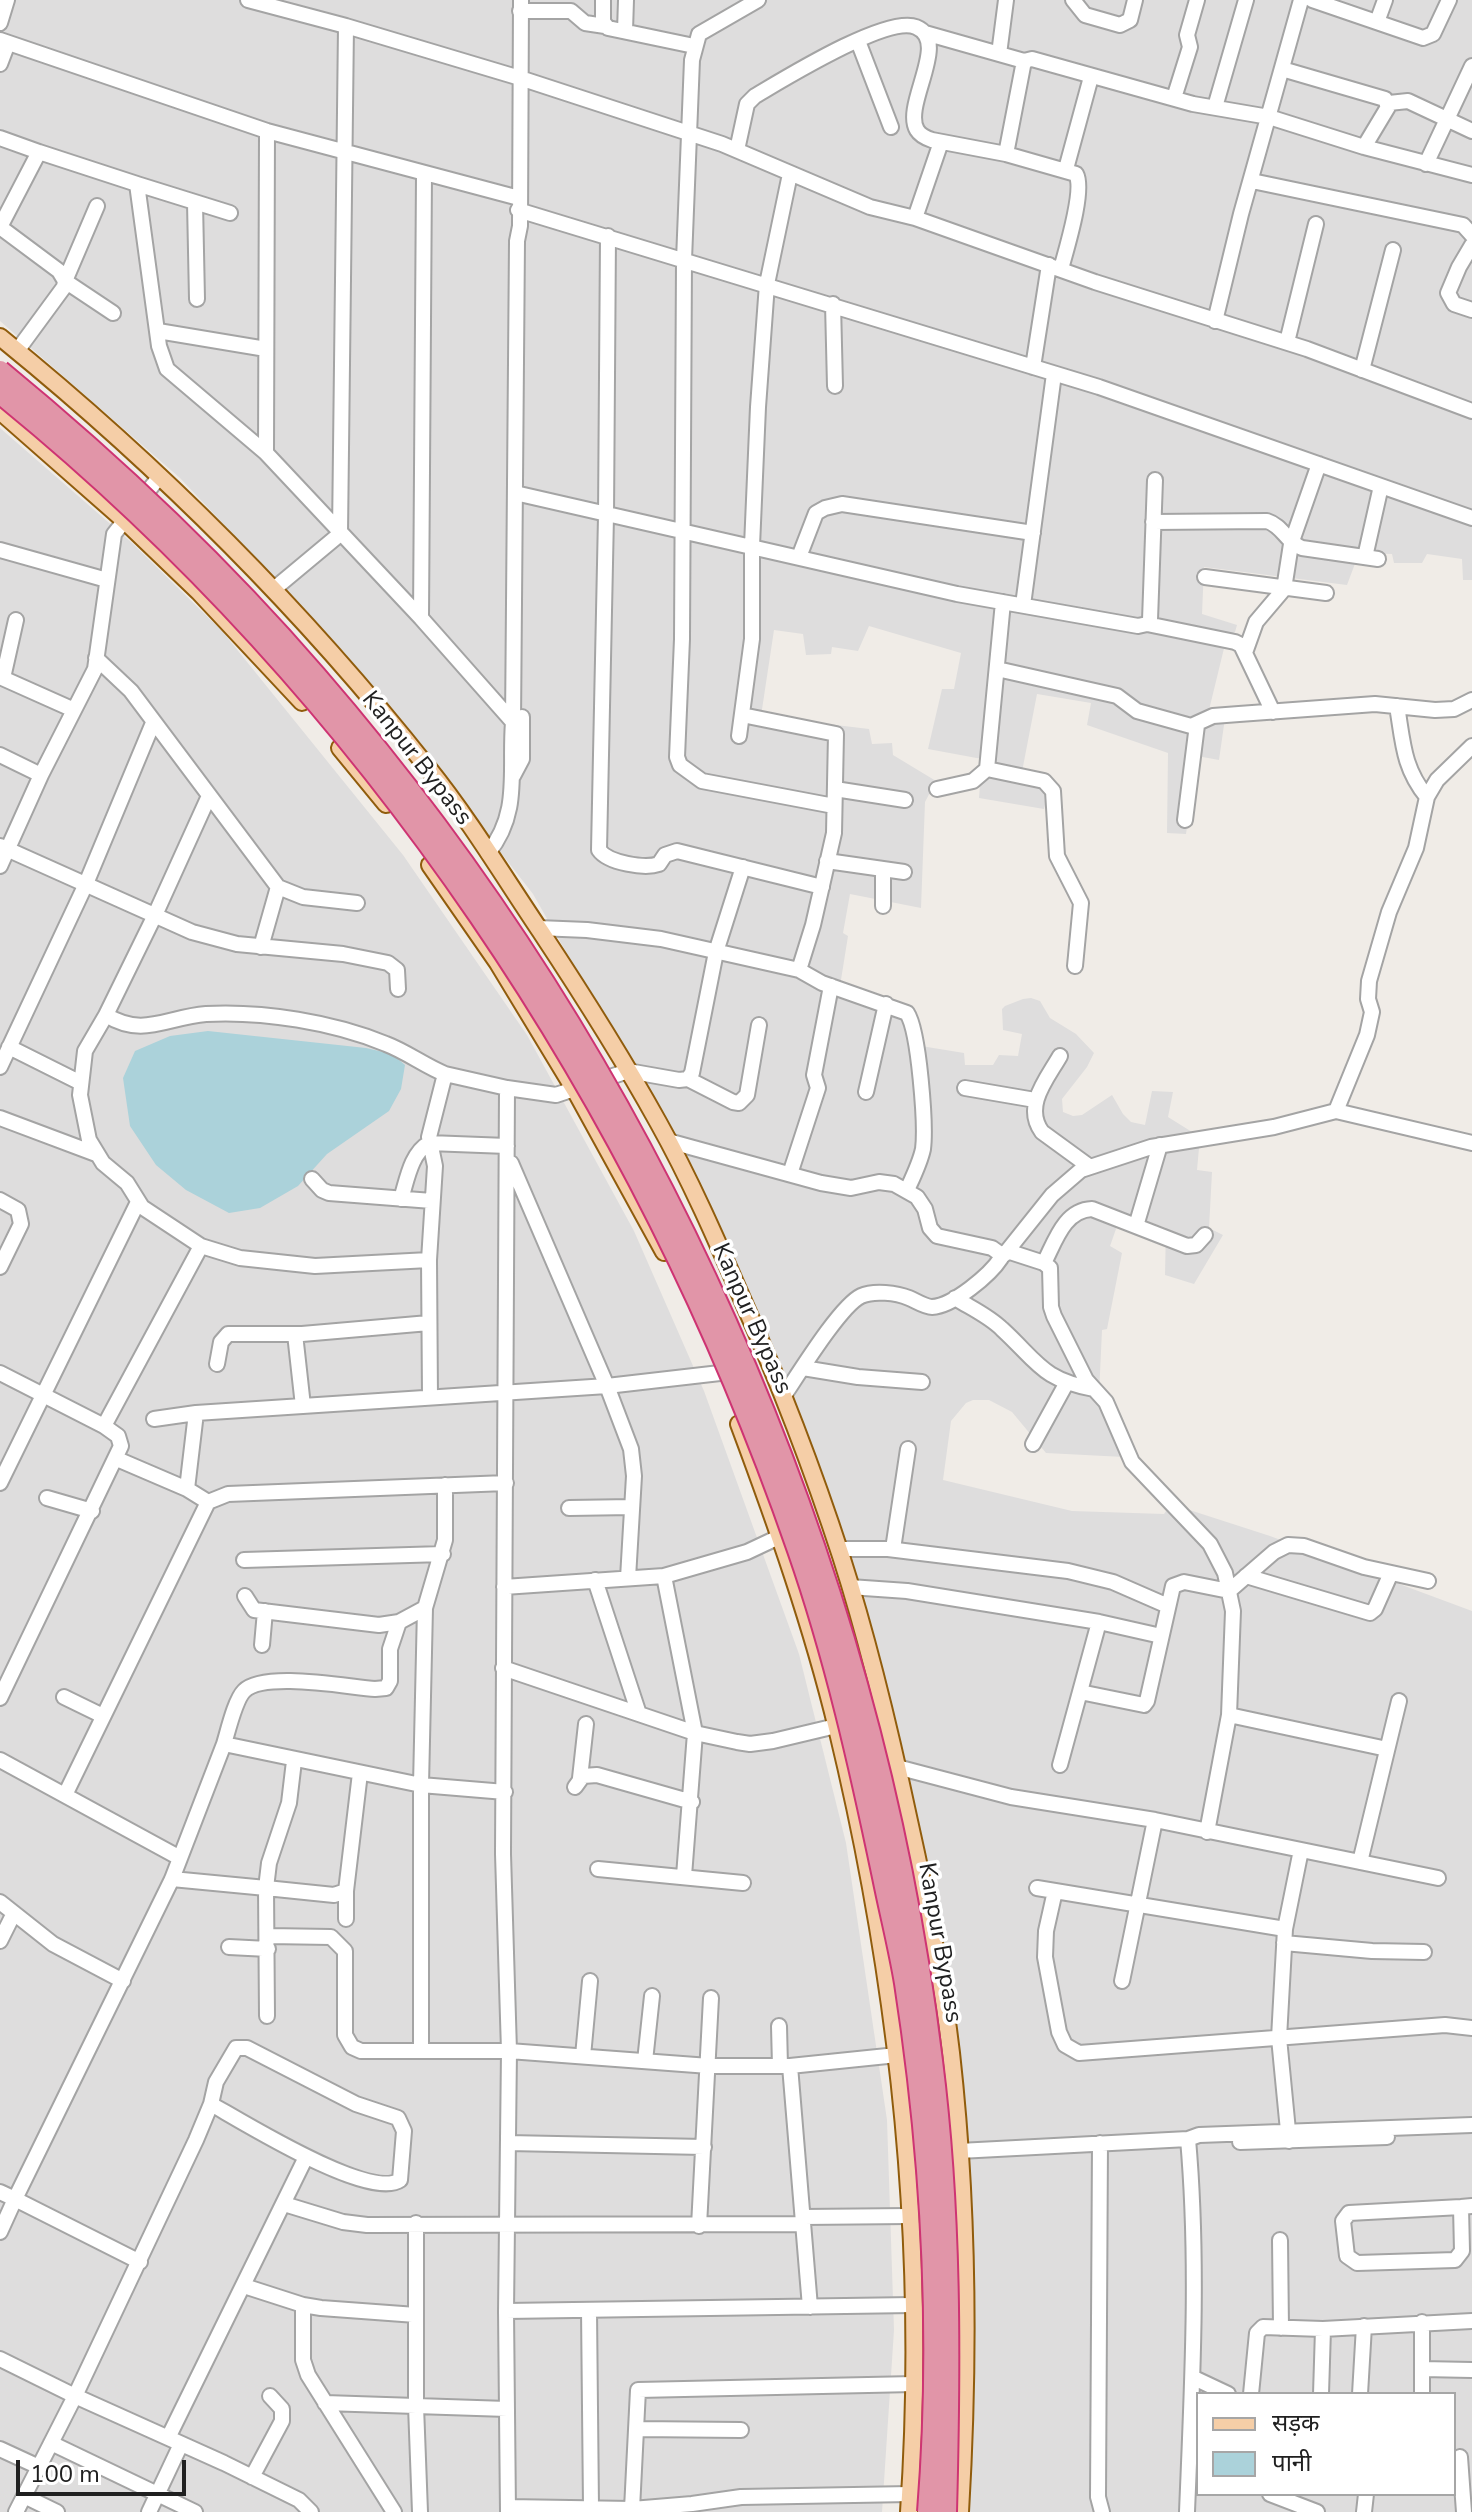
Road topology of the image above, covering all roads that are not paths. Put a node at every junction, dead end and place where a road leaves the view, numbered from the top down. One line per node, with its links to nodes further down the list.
1 (7, 0): 17 (street)
2 (248, 0): 18 (street)
3 (603, 0): 19 (street)
4 (626, 0): 20 (street)
5 (758, 0): 24 (street)
6 (1006, 0): 25 (street)
7 (1073, 0): 8 (street)
8 (1135, 0)
9 (1197, 0): 32 (street)
10 (1246, 0): 34 (street)
11 (1301, 0): 29 (street)
12 (1312, 0): 16 (street)
13 (1385, 0): 16 (street)
14 (1449, 0): 16 (street)
15 (520, 6): 19 (street); 31 (street)
16 (1377, 22)
17 (0, 23)
18 (346, 26): 31 (street); 46 (street)
19 (605, 26): 20 (street)
20 (625, 31): 24 (street)
21 (925, 33): 22 (street); 25 (street); 42 (street)
22 (858, 41): 37 (street); 44 (street)
23 (4, 42): 27 (street); 38 (street)
24 (694, 46): 40 (street)
25 (999, 54): 26 (street)
26 (1024, 61): 30 (street); 47 (street)
27 (0, 64)
28 (1472, 66): 36 (street)
29 (1282, 69): 33 (street); 35 (street)
30 (1091, 77): 32 (street); 49 (street)
31 (520, 78): 40 (street); 56 (street)
32 (1174, 98): 34 (street)
33 (1389, 103): 36 (street); 43 (street)
34 (1215, 107): 35 (street)
35 (1269, 117): 43 (street); 53 (street)
36 (1447, 120): 39 (street); 48 (street)
37 (891, 127)
38 (267, 131): 46 (street); 77 (street)
39 (1472, 131)
40 (688, 133): 44 (street); 65 (street)
41 (0, 138): 45 (street)
42 (941, 142): 47 (street); 59 (street)
43 (1364, 147): 48 (street)
44 (737, 150): 51 (street)
45 (39, 152): 54 (street); 67 (street)
46 (345, 153): 50 (street); 99 (street)
47 (1006, 154): 49 (street)
48 (1426, 164): 52 (street)
49 (1066, 169): 66 (street)
50 (424, 174): 56 (street); 111 (street)
51 (790, 174): 59 (street); 68 (street)
52 (1472, 175)
53 (1252, 181): 61 (street); 73 (street)
54 (137, 184): 55 (street); 74 (street)
55 (195, 203): 58 (street); 69 (street)
56 (518, 204): 62 (street); 92 (street)
57 (97, 206): 67 (street)
58 (230, 213)
59 (915, 218): 66 (street)
60 (1316, 224): 76 (street)
61 (1472, 235)
62 (608, 236): 65 (street); 93 (street)
63 (1472, 245): 71 (street)
64 (1393, 250): 80 (street)
65 (684, 260): 68 (street); 97 (street)
66 (1055, 267): 73 (street); 79 (street)
67 (65, 281): 72 (street); 78 (street)
68 (767, 284): 70 (street); 101 (street)
69 (197, 299)
70 (833, 304): 79 (street); 83 (street)
71 (1472, 310)
72 (113, 313)
73 (1215, 321): 76 (street)
74 (158, 331): 77 (street); 87 (street)
75 (0, 337): 78 (main road)
76 (1287, 342): 80 (street)
77 (266, 349): 87 (street)
78 (17, 351): 89 (main road)
79 (1033, 367): 82 (street)
80 (1362, 370): 85 (street)
81 (0, 371): 386 (highway, Kanpur Bypass, bridge)
82 (1054, 374): 88 (street); 98 (street)
83 (835, 386)
84 (0, 393): 385 (highway, Kanpur Bypass, bridge)
85 (1472, 410)
86 (0, 411): 95 (main road)
87 (266, 453): 99 (street)
88 (1319, 464): 91 (street); 100 (street)
89 (160, 476): 95 (street); 106 (main road)
90 (1155, 480): 96 (street)
91 (1381, 486): 94 (street); 100 (street)
92 (519, 494): 93 (street); 124 (street)
93 (606, 516): 97 (street); 142 (street)
94 (1472, 518)
95 (124, 520): 105 (street); 170 (main road)
96 (1153, 522): 100 (street); 113 (street)
97 (682, 532): 101 (street); 136 (street)
98 (1033, 533): 103 (street); 110 (street)
99 (340, 534): 106 (street); 111 (street)
100 (1291, 544): 107 (street)
101 (752, 546): 103 (street); 122 (street)
102 (0, 550): 105 (street)
103 (799, 557): 109 (street)
104 (1205, 577): 107 (street)
105 (107, 580): 115 (street)
106 (274, 589): 139 (main road)
107 (1284, 589): 108 (street); 114 (street)
108 (1326, 593)
109 (1003, 602): 110 (street); 116 (street)
110 (1023, 605): 113 (street)
111 (421, 618): 124 (street)
112 (16, 620): 117 (street)
113 (1147, 624): 114 (street)
114 (1246, 650): 121 (street)
115 (96, 658): 120 (street); 123 (street)
116 (997, 669): 125 (street); 129 (street)
117 (2, 678): 120 (street)
118 (1470, 704): 119 (street)
119 (1397, 706): 121 (street); 134 (street)
120 (74, 710): 130 (street)
121 (1273, 712): 125 (street)
122 (742, 715): 126 (street); 131 (street)
123 (153, 723): 133 (street); 145 (street)
124 (517, 723): 139 (street)
125 (1197, 725): 137 (street)
126 (739, 736)
127 (1472, 746): 134 (street)
128 (0, 755): 130 (street)
129 (987, 769): 132 (street); 154 (street)
130 (41, 775): 138 (street)
131 (835, 789): 135 (street); 136 (street)
132 (937, 789)
133 (209, 796): 146 (street); 150 (street)
134 (1427, 797): 173 (street)
135 (905, 800)
136 (834, 806): 140 (street)
137 (1185, 820)
138 (4, 848): 141 (street); 145 (street)
139 (488, 853): 151 (main road)
140 (827, 861): 143 (street); 147 (street)
141 (0, 866)
142 (743, 867): 147 (street); 153 (street)
143 (883, 869): 144 (street); 149 (street)
144 (904, 872)
145 (85, 886): 150 (street); 161 (street)
146 (278, 887): 148 (street); 152 (street)
147 (822, 887): 155 (street)
148 (357, 903)
149 (883, 906)
150 (155, 915): 152 (street); 159 (street)
151 (538, 928): 153 (street); 164 (main road)
152 (261, 947): 157 (street)
153 (716, 952): 155 (street); 166 (street)
154 (1075, 966)
155 (799, 970): 156 (street)
156 (831, 986): 158 (street); 182 (street)
157 (398, 989)
158 (886, 1004): 171 (street); 184 (street)
159 (106, 1015): 165 (street); 167 (street)
160 (759, 1025): 166 (street)
161 (9, 1047): 163 (street); 167 (street)
162 (1060, 1056): 172 (street)
163 (0, 1067)
164 (628, 1071): 166 (street); 170 (street); 175 (main road)
165 (445, 1074): 168 (street); 176 (street)
166 (688, 1079)
167 (79, 1082): 180 (street)
168 (507, 1088): 170 (street); 179 (street)
169 (965, 1088): 172 (street)
170 (575, 1090): 202 (main road)
171 (866, 1092)
172 (1035, 1100): 181 (street)
173 (1336, 1111): 177 (street); 178 (street)
174 (0, 1118): 180 (street)
175 (668, 1141): 182 (street); 210 (main road)
176 (429, 1143): 179 (street); 185 (street); 187 (street)
177 (1472, 1143)
178 (1160, 1145): 181 (street); 189 (street)
179 (507, 1151): 205 (street); 207 (street)
180 (96, 1154): 188 (street)
181 (1090, 1167): 192 (street)
182 (790, 1174): 184 (street)
183 (312, 1179): 185 (street)
184 (907, 1190): 192 (street)
185 (401, 1199): 187 (street)
186 (0, 1200): 195 (street)
187 (432, 1201): 193 (street)
188 (138, 1202): 191 (street); 208 (street)
189 (1136, 1226): 190 (street); 194 (street)
190 (1205, 1235)
191 (201, 1246): 193 (street); 214 (street)
192 (1004, 1255): 194 (street); 196 (street)
193 (429, 1260): 197 (street)
194 (1044, 1263): 206 (street)
195 (0, 1267)
196 (955, 1298): 200 (street); 204 (street)
197 (429, 1323): 198 (street); 209 (street)
198 (295, 1334): 199 (street); 211 (street)
199 (217, 1364)
200 (803, 1368): 203 (street); 210 (street)
201 (0, 1373): 208 (street)
202 (720, 1373): 205 (street); 227 (main road)
203 (922, 1382)
204 (1066, 1384): 206 (street); 215 (street)
205 (607, 1386): 207 (street); 224 (street)
206 (1094, 1389): 240 (street)
207 (507, 1393): 209 (street); 219 (street)
208 (44, 1395): 214 (street); 218 (street)
209 (430, 1397): 211 (street)
210 (783, 1397): 228 (main road)
211 (303, 1406): 212 (street)
212 (196, 1413): 213 (street); 221 (street)
213 (154, 1419)
214 (104, 1426): 217 (street)
215 (1033, 1444)
216 (908, 1449): 229 (street)
217 (117, 1459): 221 (street); 226 (street)
218 (0, 1483)
219 (506, 1483): 220 (street); 238 (street)
220 (445, 1485): 223 (street); 230 (street)
221 (187, 1489): 223 (street)
222 (47, 1498): 226 (street)
223 (208, 1502): 256 (street)
224 (632, 1507): 225 (street); 235 (street)
225 (569, 1508)
226 (92, 1511): 252 (street)
227 (781, 1536): 233 (street); 258 (main road)
228 (839, 1549): 229 (street); 239 (main road)
229 (893, 1549): 242 (street)
230 (443, 1554): 231 (street); 243 (street)
231 (244, 1560)
232 (1391, 1573): 234 (street); 234 (street); 237 (street)
233 (664, 1576): 235 (street); 259 (street)
234 (1246, 1576): 240 (street)
235 (628, 1578): 236 (street)
236 (595, 1580): 238 (street); 254 (street)
237 (1428, 1581)
238 (504, 1587): 249 (street)
239 (850, 1587): 246 (street); 265 (main road)
240 (1229, 1591): 242 (street); 255 (street)
241 (245, 1596): 244 (street)
242 (1168, 1606): 247 (street)
243 (425, 1608): 245 (street); 267 (street)
244 (265, 1611): 245 (street); 248 (street)
245 (399, 1622): 260 (street)
246 (1099, 1622): 247 (street); 250 (street)
247 (1161, 1636): 250 (street)
248 (262, 1645)
249 (503, 1668): 254 (street); 268 (street)
250 (1080, 1692): 264 (street)
251 (64, 1697): 256 (street)
252 (0, 1698)
253 (1399, 1701): 261 (street)
254 (639, 1714): 259 (street)
255 (1229, 1715): 261 (street); 272 (street)
256 (103, 1716): 269 (street)
257 (586, 1724): 270 (street)
258 (836, 1726): 259 (street); 305 (main road)
259 (695, 1733): 270 (street)
260 (224, 1744): 263 (street); 274 (street)
261 (1387, 1749): 275 (street)
262 (0, 1760): 269 (street)
263 (294, 1761): 266 (street); 281 (street)
264 (1060, 1765)
265 (897, 1767): 271 (street); 319 (main road)
266 (360, 1773): 267 (street); 283 (street)
267 (421, 1785): 268 (street); 303 (street)
268 (505, 1792): 304 (street)
269 (65, 1795): 274 (street)
270 (692, 1802): 277 (street)
271 (1155, 1820): 272 (street); 286 (street)
272 (1207, 1832): 273 (street)
273 (1301, 1850): 275 (street); 289 (street)
274 (180, 1858): 279 (street)
275 (1360, 1862): 278 (street)
276 (598, 1869): 277 (street)
277 (684, 1876): 280 (street)
278 (1438, 1878)
279 (172, 1879): 281 (street); 294 (street)
280 (743, 1883)
281 (266, 1888): 283 (street); 291 (street)
282 (1037, 1888): 284 (street)
283 (346, 1891): 288 (street)
284 (1055, 1891): 286 (street); 302 (street)
285 (0, 1902): 287 (street)
286 (1136, 1906): 289 (street); 296 (street)
287 (14, 1913): 290 (street); 294 (street)
288 (346, 1919)
289 (1285, 1936): 293 (street); 302 (street)
290 (0, 1941)
291 (268, 1942): 292 (street); 299 (street); 303 (street)
292 (229, 1947)
293 (1424, 1952)
294 (123, 1981): 322 (street)
295 (590, 1981): 306 (street)
296 (1122, 1981)
297 (652, 1996): 307 (street)
298 (711, 1998): 308 (street)
299 (267, 2016)
300 (779, 2026): 309 (street)
301 (1472, 2028): 302 (street)
302 (1279, 2038): 313 (street)
303 (421, 2051): 304 (street)
304 (509, 2051): 306 (street); 315 (street)
305 (897, 2055): 309 (street); 318 (main road)
306 (583, 2056): 307 (street)
307 (645, 2061): 308 (street)
308 (709, 2066): 309 (street); 317 (street)
309 (785, 2066): 326 (street)
310 (211, 2104): 320 (street); 320 (street); 332 (street)
311 (1472, 2125): 313 (street)
312 (1472, 2134): 313 (street)
313 (1288, 2136): 314 (street)
314 (1188, 2139): 316 (street); 348 (street)
315 (508, 2143): 317 (street); 328 (street)
316 (1100, 2143): 319 (street); 388 (street)
317 (704, 2147): 329 (street)
318 (906, 2147): 319 (street); 325 (main road)
319 (959, 2151): 387 (main road)
320 (306, 2157): 323 (street)
321 (0, 2192): 322 (street)
322 (15, 2199): 330 (street); 332 (street)
323 (284, 2204): 327 (street); 333 (street)
324 (1466, 2206): 324 (street)
325 (909, 2216): 326 (street); 335 (main road)
326 (803, 2220): 329 (street); 336 (street)
327 (416, 2223): 328 (street); 339 (street)
328 (506, 2226): 329 (street); 338 (street)
329 (699, 2226)
330 (0, 2232)
331 (1280, 2240): 343 (street)
332 (140, 2262): 355 (street)
333 (244, 2286): 334 (street); 362 (street)
334 (303, 2305): 339 (street); 357 (street)
335 (913, 2305): 336 (street); 349 (main road)
336 (810, 2307): 337 (street)
337 (589, 2310): 338 (street); 373 (street)
338 (506, 2311): 359 (street)
339 (416, 2315): 358 (street)
340 (1472, 2321): 341 (street)
341 (1422, 2322): 342 (street); 346 (street)
342 (1364, 2326): 344 (street); 353 (street)
343 (1281, 2328): 344 (street); 351 (street)
344 (1323, 2329): 352 (street)
345 (0, 2359): 355 (street)
346 (1422, 2369): 347 (street); 354 (street)
347 (1472, 2370)
348 (1194, 2378): 350 (street); 366 (street)
349 (914, 2384): 360 (street); 370 (main road)
350 (1224, 2392)
351 (1251, 2392)
352 (1321, 2392)
353 (1360, 2392)
354 (1422, 2392)
355 (75, 2396): 362 (street); 363 (street)
356 (270, 2396): 368 (street)
357 (325, 2403): 358 (street); 382 (street)
358 (416, 2406): 359 (street); 383 (street)
359 (507, 2409): 375 (street)
360 (636, 2429): 361 (street); 376 (street)
361 (741, 2430)
362 (175, 2441): 368 (street); 369 (street)
363 (51, 2443): 367 (street); 369 (street)
364 (0, 2449): 367 (street)
365 (1462, 2457): 391 (street)
366 (1194, 2462): 389 (street)
367 (39, 2467): 371 (street)
368 (252, 2477): 381 (street)
369 (158, 2494): 379 (street); 380 (street)
370 (910, 2494): 374 (street); 384 (main road)
371 (24, 2496): 377 (street); 378 (street)
372 (1275, 2496): 390 (street)
373 (591, 2507): 375 (street); 376 (street)
374 (684, 2509): 376 (street)
375 (508, 2510)
376 (632, 2510)
377 (16, 2512)
378 (57, 2512)
379 (149, 2512)
380 (195, 2512)
381 (311, 2512)
382 (394, 2512)
383 (420, 2512)
384 (909, 2512)
385 (928, 2512)
386 (946, 2512)
387 (960, 2512)
388 (1102, 2512)
389 (1187, 2512)
390 (1317, 2512)
391 (1464, 2512)

